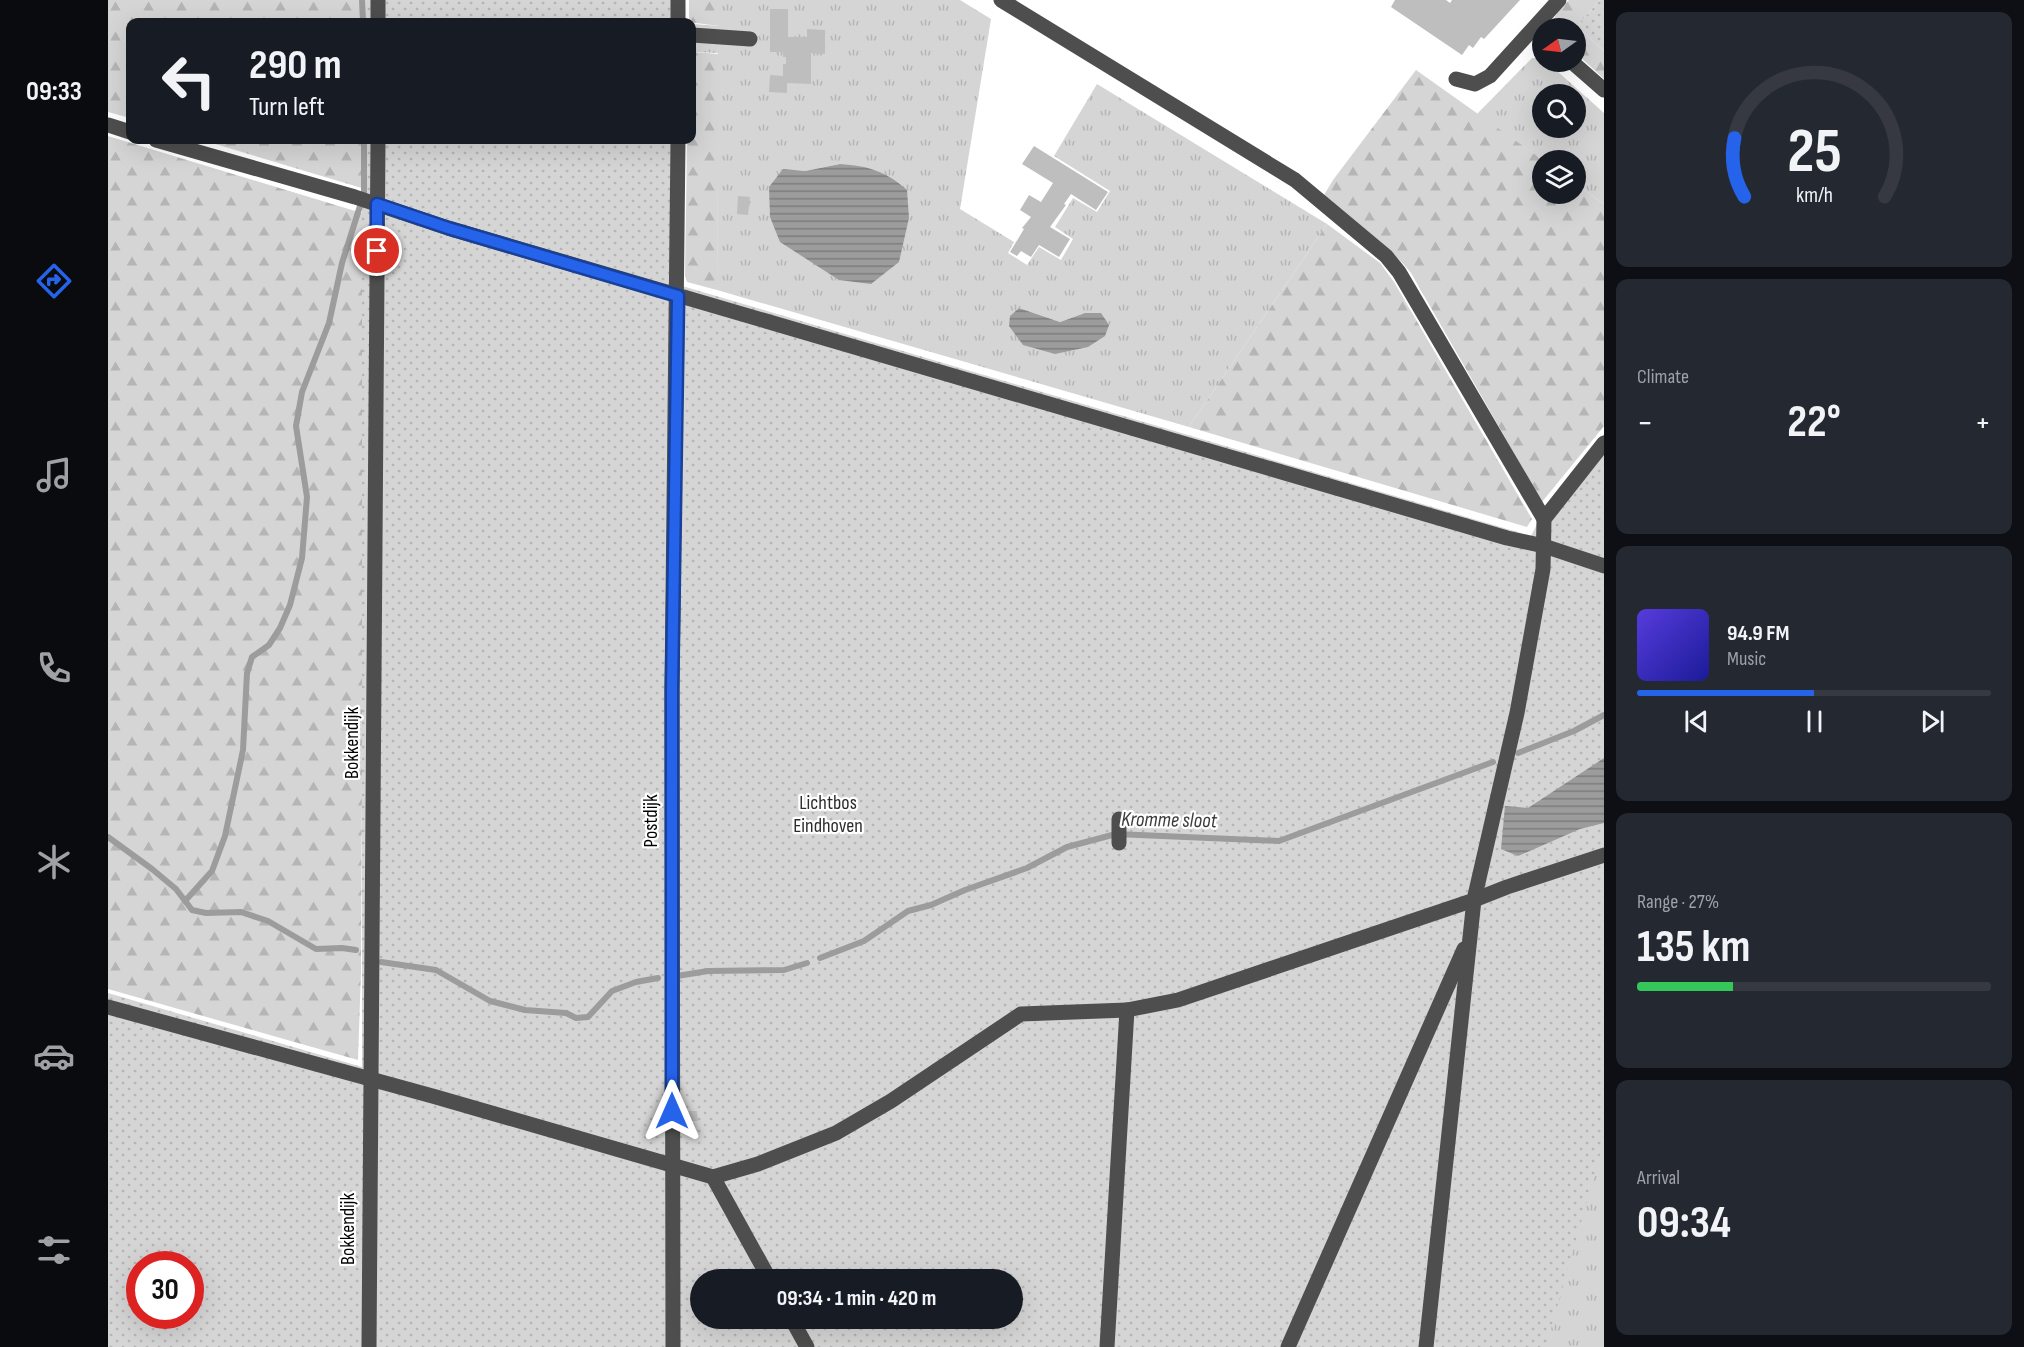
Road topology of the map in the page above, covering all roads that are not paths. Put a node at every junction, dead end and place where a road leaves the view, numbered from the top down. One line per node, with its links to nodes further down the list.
1 (378, 0): 5 (street)
2 (678, 0): 6 (street)
3 (1002, 0): 22 (street)
4 (1559, 0): 7 (street)
5 (378, 18)
6 (678, 18)
7 (1547, 18)
8 (696, 35): 10 (street)
9 (1532, 37): 12 (street)
10 (750, 39)
11 (1583, 72): 13 (street)
12 (1456, 79)
13 (1604, 90)
14 (108, 125): 15 (street)
15 (126, 131)
16 (170, 144): 19 (street)
17 (378, 144): 19 (street, Bokkendijk)
18 (678, 144): 20 (street, Postdijk)
19 (377, 204): 20 (street); 30 (street, Bokkendijk)
20 (678, 296): 23 (street); 31 (street, Postdijk)
21 (1604, 443): 22 (street)
22 (1545, 519): 23 (street)
23 (1544, 546): 24 (street); 26 (street)
24 (1604, 566)
25 (1604, 855): 26 (street)
26 (1474, 900): 27 (street); 29 (street)
27 (1470, 935): 39 (street); 40 (street)
28 (108, 1007): 30 (street)
29 (1127, 1010): 32 (street); 38 (street)
30 (370, 1079): 31 (street); 35 (street, Bokkendijk)
31 (672, 1167): 32 (street); 36 (street, Postdijk)
32 (713, 1178): 33 (street)
33 (764, 1269)
34 (797, 1329): 37 (street)
35 (369, 1347)
36 (673, 1347)
37 (807, 1347)
38 (1107, 1347)
39 (1288, 1347)
40 (1426, 1347)

